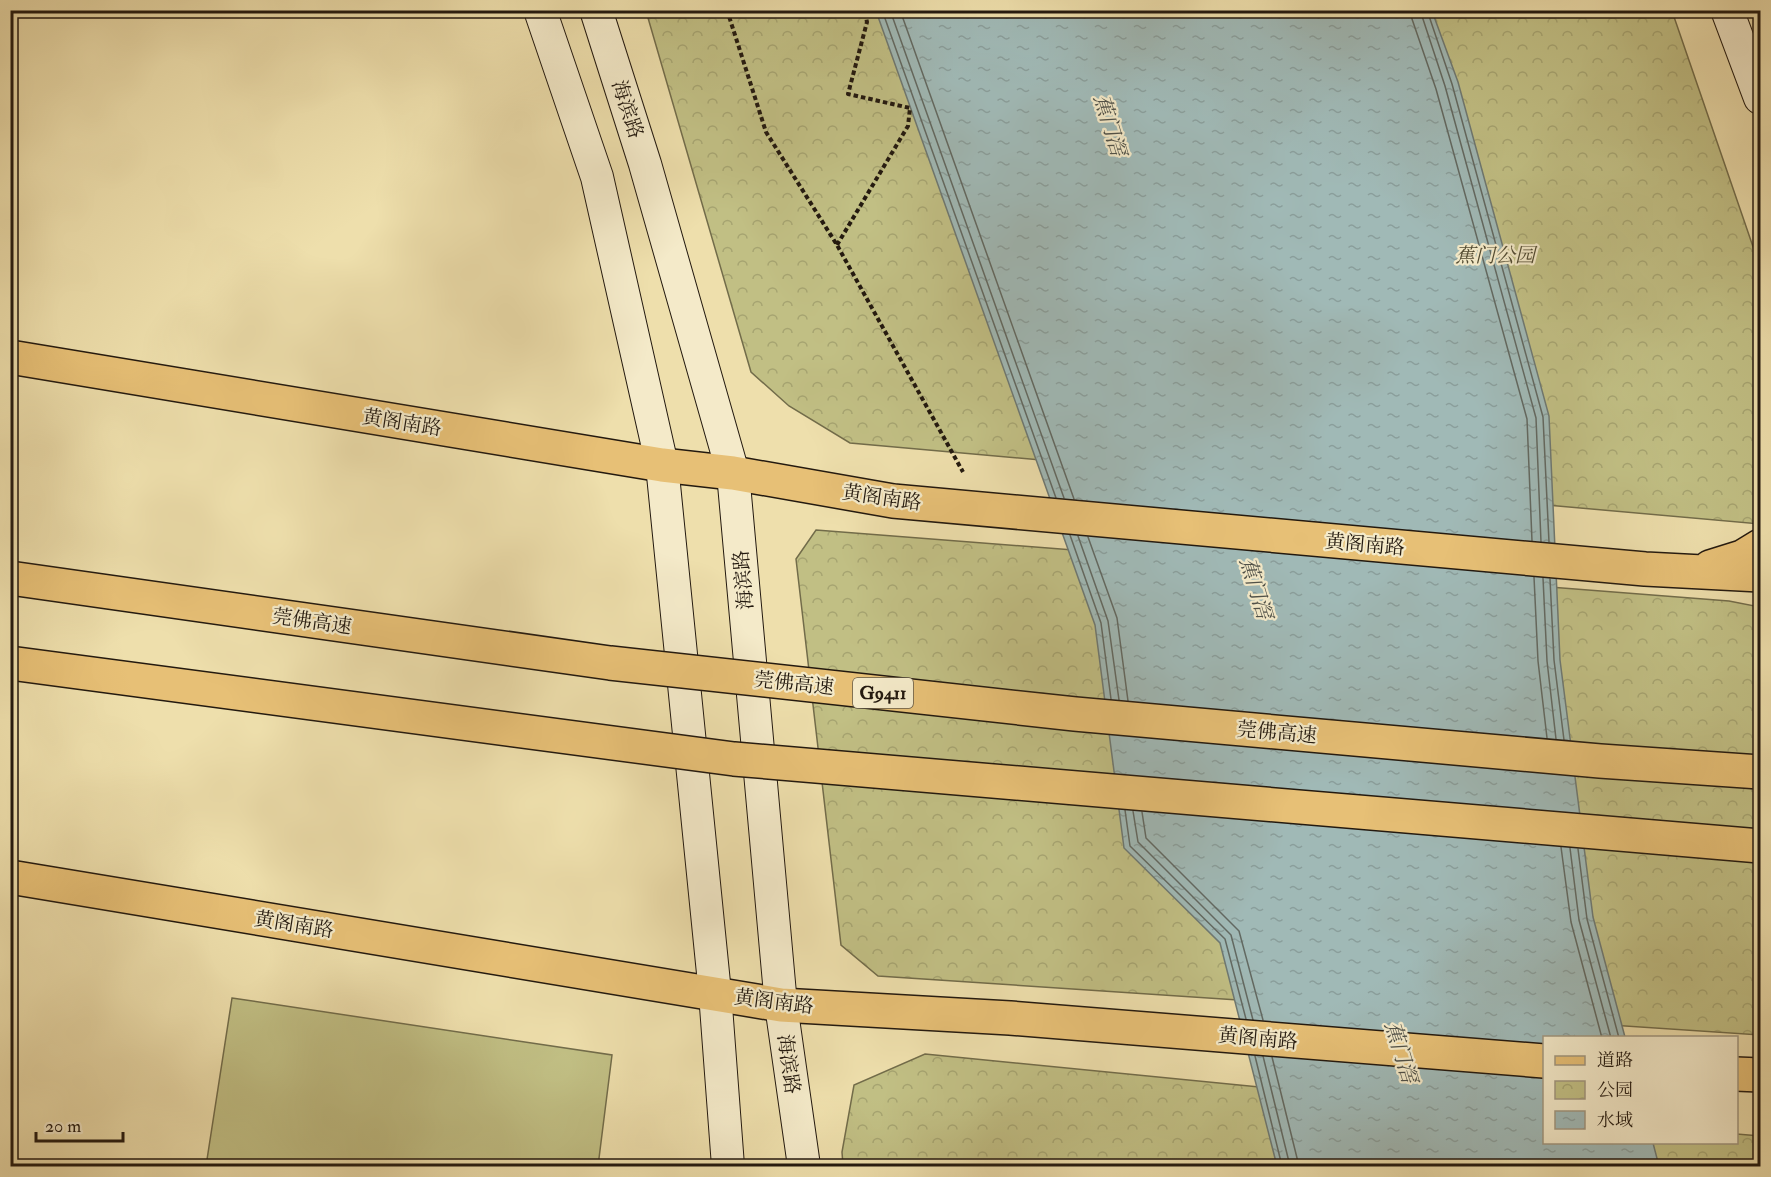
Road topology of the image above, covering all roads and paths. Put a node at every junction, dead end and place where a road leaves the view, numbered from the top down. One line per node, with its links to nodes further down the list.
1 (540, 10): 9 (street)
2 (596, 10): 11 (street, 海滨路)
3 (727, 10): 7 (path)
4 (864, 10): 7 (path)
5 (1727, 10): 6 (street)
6 (1761, 98)
7 (837, 245): 10 (path)
8 (10, 357): 9 (main road, 黄阁南路)
9 (662, 465): 11 (main road, 黄阁南路); 20 (street)
10 (963, 472)
11 (734, 473): 13 (main road, 黄阁南路); 21 (street, 海滨路)
12 (1761, 546): 13 (main road)
13 (1693, 572): 14 (main road, 黄阁南路)
14 (1761, 575)
15 (10, 578): 17 (main road, 莞佛高速 / G9411, bridge)
16 (10, 663): 18 (main road, bridge)
17 (1761, 771)
18 (1761, 846)
19 (10, 877): 20 (main road, 黄阁南路)
20 (716, 993): 21 (main road, 黄阁南路); 25 (street)
21 (781, 1005): 22 (main road, 黄阁南路); 26 (street, 海滨路)
22 (1543, 1060)
23 (1738, 1074): 24 (main road)
24 (1761, 1075)
25 (728, 1167)
26 (804, 1167)

